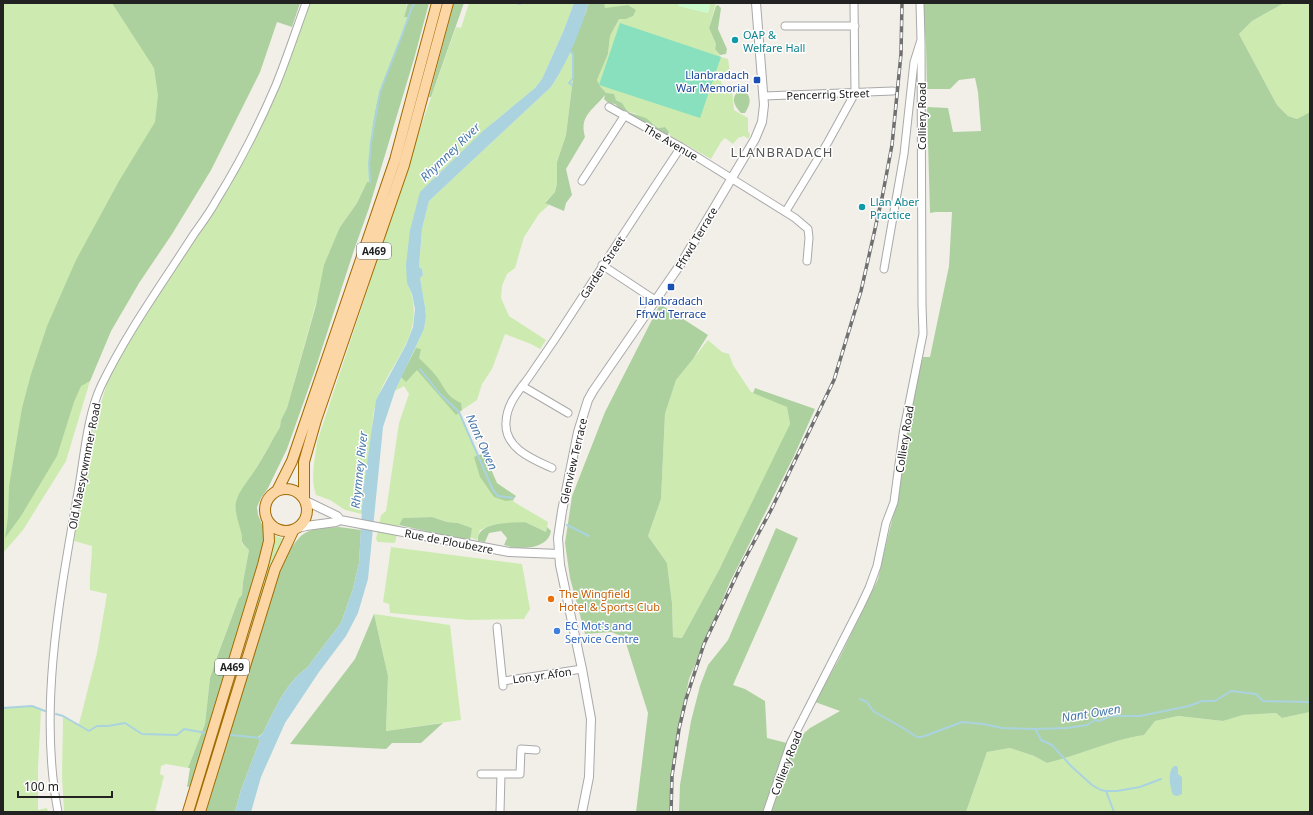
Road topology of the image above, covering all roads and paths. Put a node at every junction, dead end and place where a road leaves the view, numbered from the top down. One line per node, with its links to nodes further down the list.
1 (306, 3): 37 (street, Old Maesycwmmer Road)
2 (437, 3): 26 (main road, A469)
3 (448, 3): 27 (main road, A469)
4 (756, 3): 12 (street, Ffrwd Terrace)
5 (854, 3): 8 (street)
6 (920, 3): 9 (street, Colliery Road)
7 (785, 26): 8 (street)
8 (855, 26): 11 (street)
9 (921, 40): 21 (street); 42 (street, Colliery Road)
10 (892, 91): 11 (street, Pencerrig Street)
11 (855, 93): 12 (street, Pencerrig Street); 18 (street)
12 (764, 96): 16 (street, Ffrwd Terrace)
13 (609, 107): 14 (street, The Avenue)
14 (625, 115): 15 (street, The Avenue); 17 (street)
15 (681, 147): 16 (street, The Avenue); 20 (street, Garden Street)
16 (732, 178): 18 (street, The Avenue); 22 (street, Ffrwd Terrace)
17 (582, 181)
18 (786, 211): 19 (street, The Avenue)
19 (807, 261)
20 (602, 265): 22 (street); 23 (street, Garden Street)
21 (884, 269)
22 (656, 298): 31 (street, Glenview Terrace)
23 (522, 386): 24 (street); 25 (street, Garden Street)
24 (568, 413)
25 (552, 468)
26 (277, 491): 27 (main road); 29 (main road)
27 (305, 500): 28 (street, Rue de Ploubezre); 30 (main road)
28 (340, 520): 30 (street, Rue de Ploubezre); 31 (street, Rue de Ploubezre)
29 (268, 521): 30 (main road); 38 (main road, A469)
30 (296, 529): 39 (main road, A469)
31 (559, 554): 33 (street, Glenview Terrace)
32 (498, 627): 33 (street, Lon yr Afon)
33 (582, 669): 41 (street, Glenview Terrace)
34 (536, 750): 36 (street)
35 (481, 774): 36 (street)
36 (500, 774): 40 (street)
37 (58, 812)
38 (188, 812)
39 (200, 812)
40 (500, 812)
41 (582, 812)
42 (767, 812)

